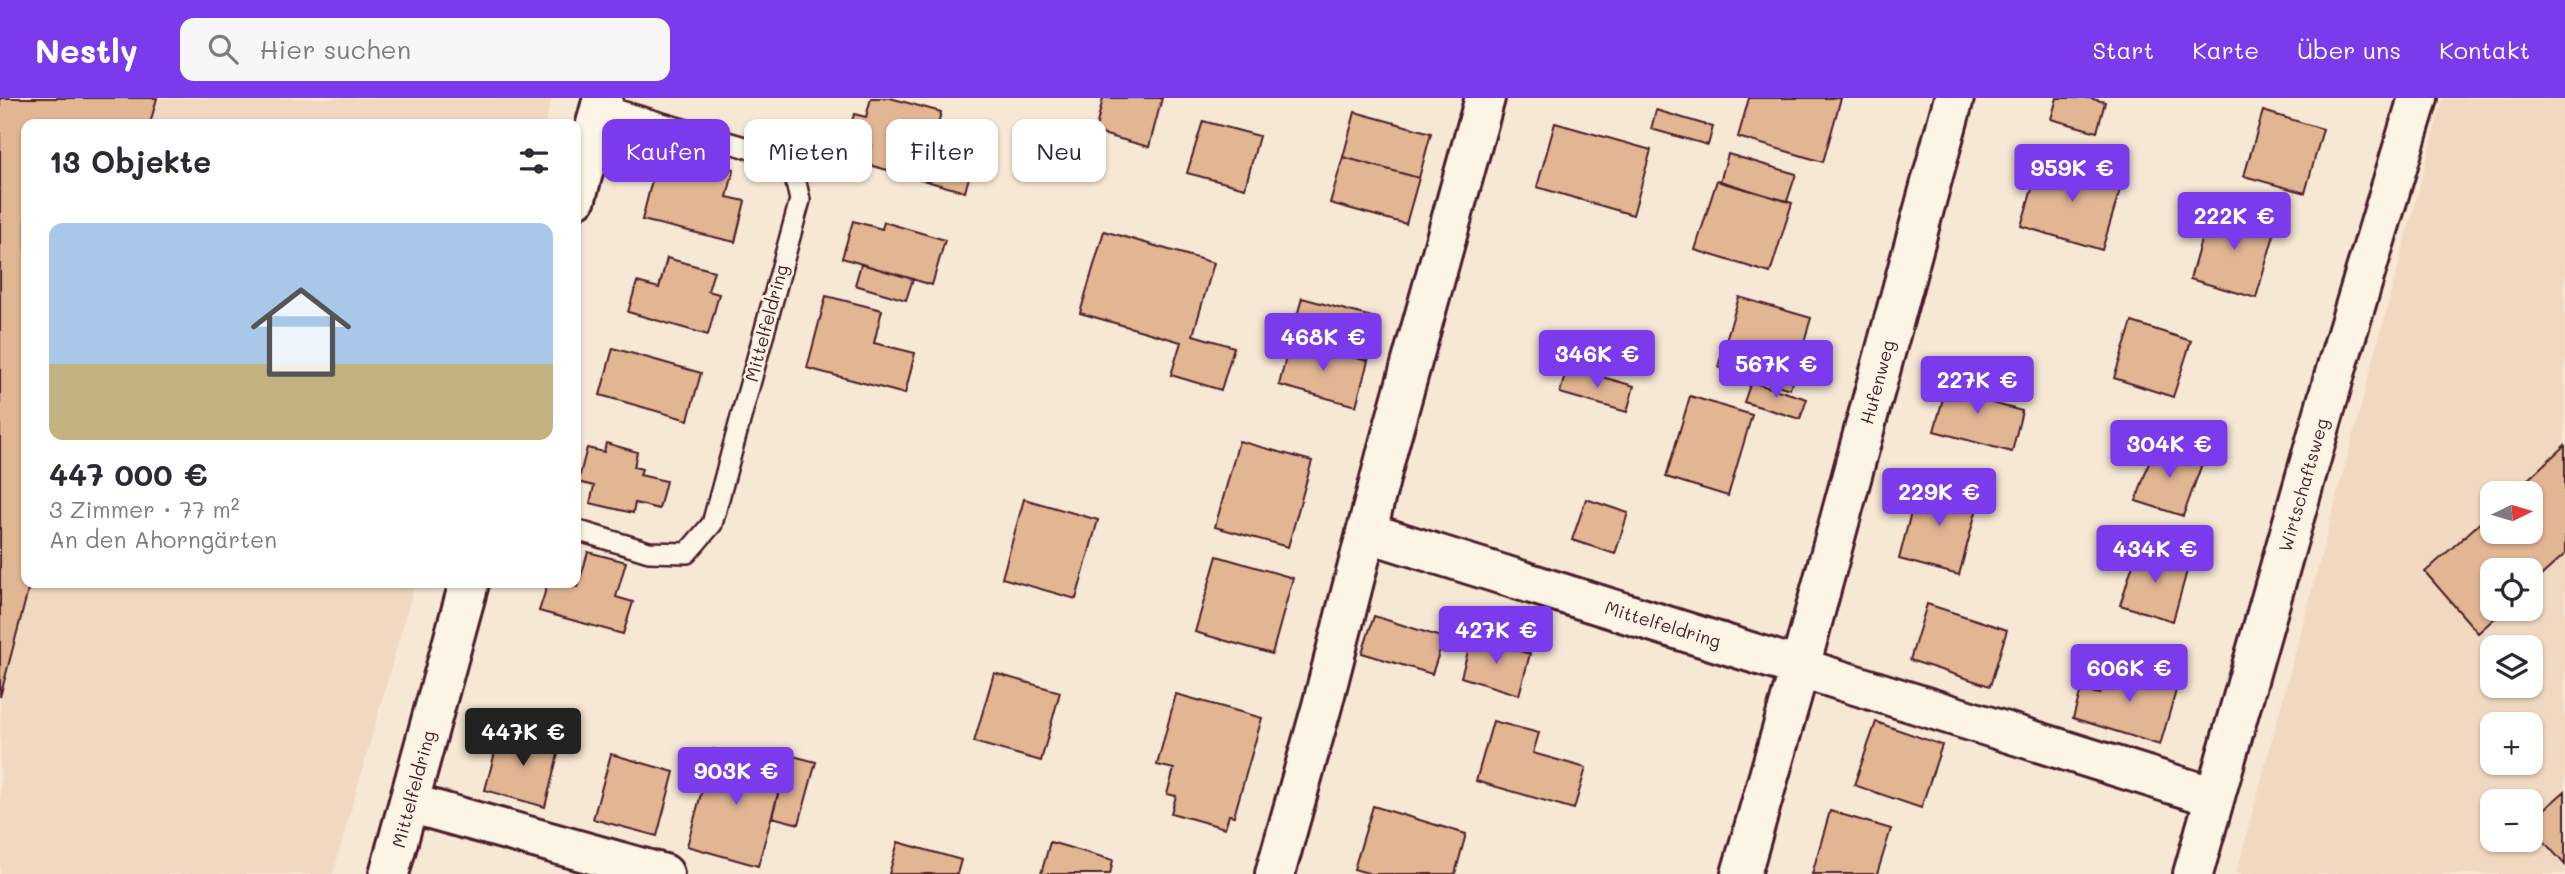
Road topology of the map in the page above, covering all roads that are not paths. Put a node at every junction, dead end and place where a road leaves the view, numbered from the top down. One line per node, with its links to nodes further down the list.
1 (1485, 98): 7 (street)
2 (1954, 98): 9 (street, Hufenweg)
3 (2418, 98): 10 (street, Wirtschaftsweg)
4 (602, 102): 5 (street, Mittelfeldring); 6 (lane, Mittelfeldring)
5 (581, 180)
6 (581, 532)
7 (1366, 532): 9 (street, Mittelfeldring); 14 (street)
8 (468, 588): 11 (street, Mittelfeldring)
9 (1800, 667): 10 (street); 15 (street, Hufenweg)
10 (2214, 797): 16 (street, Wirtschaftsweg)
11 (409, 803): 12 (street, Mittelfeldring); 13 (street)
12 (389, 874)
13 (664, 874)
14 (1275, 874)
15 (1741, 874)
16 (2193, 874)

